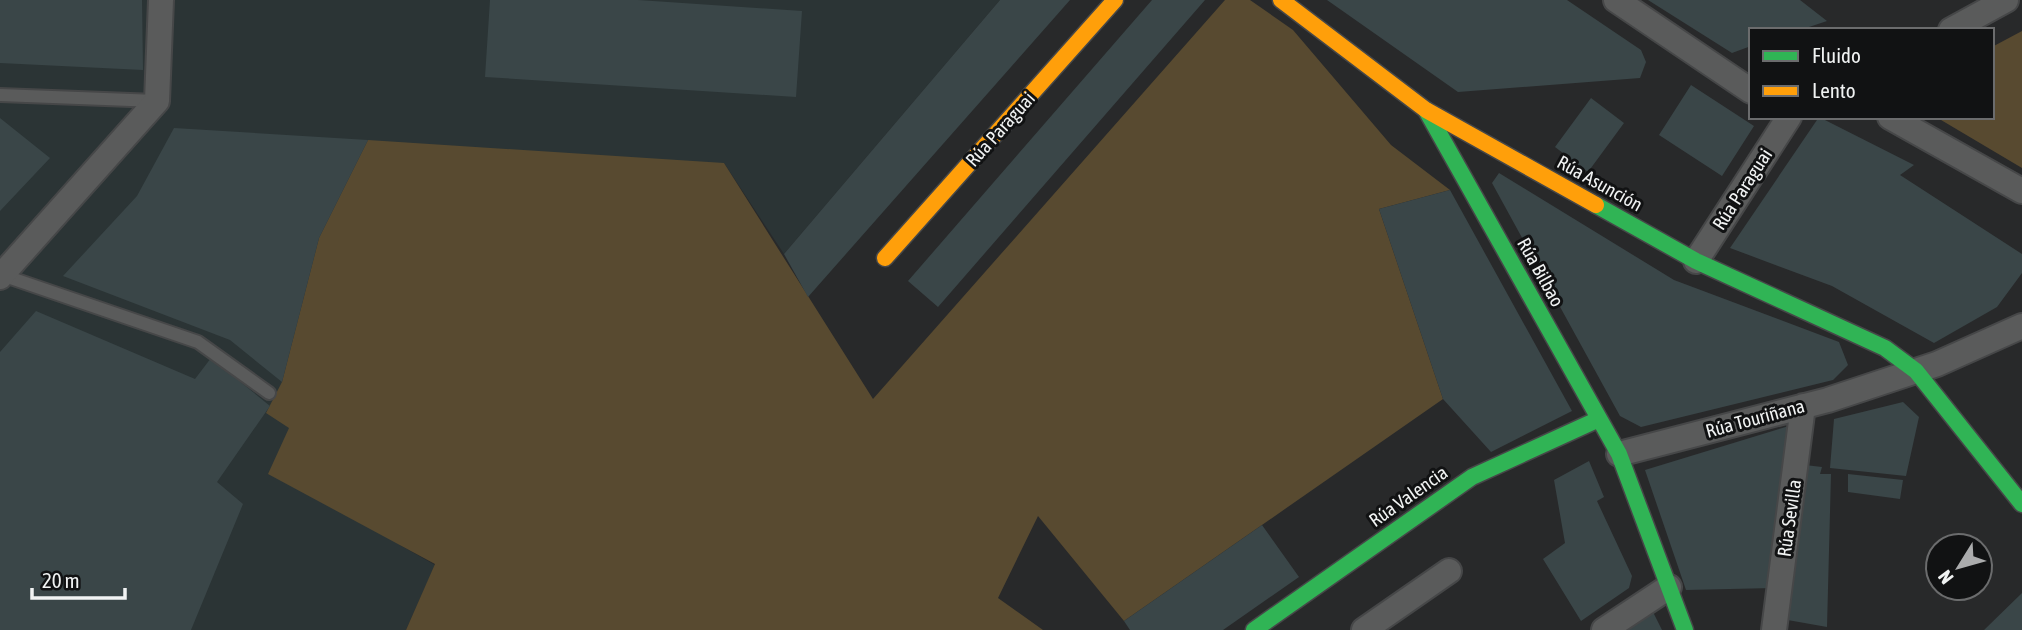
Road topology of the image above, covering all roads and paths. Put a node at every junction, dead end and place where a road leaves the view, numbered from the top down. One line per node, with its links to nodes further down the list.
1 (161, 0): 9 (street)
2 (1115, 0): 14 (street, Rúa Paraguai)
3 (1282, 0): 10 (street, Rúa Asunción)
4 (1616, 0): 7 (street)
5 (2006, 0): 6 (street)
6 (1955, 28)
7 (1749, 90)
8 (0, 95): 9 (lane)
9 (156, 101): 16 (street)
10 (1426, 110): 15 (street, Rúa Asunción); 21 (street, Rúa Bilbao)
11 (1788, 119): 15 (street, Rúa Paraguai)
12 (1894, 119): 13 (street)
13 (2022, 191)
14 (885, 258)
15 (1696, 261): 18 (street, Rúa Asunción)
16 (1, 276): 19 (lane)
17 (2022, 326): 18 (street, Rúa Touriñana)
18 (1916, 371): 20 (street, Rúa Touriñana); 23 (street, Rúa Asunción)
19 (269, 393)
20 (1803, 406): 22 (street, Rúa Touriñana); 30 (street, Rúa Sevilla)
21 (1599, 419): 22 (street, Rúa Bilbao); 26 (street, Rúa Valencia)
22 (1619, 454): 25 (street)
23 (2022, 504)
24 (1450, 571): 27 (street)
25 (1669, 587): 28 (street); 29 (street)
26 (1254, 630)
27 (1364, 630)
28 (1604, 630)
29 (1685, 630)
30 (1774, 630)

